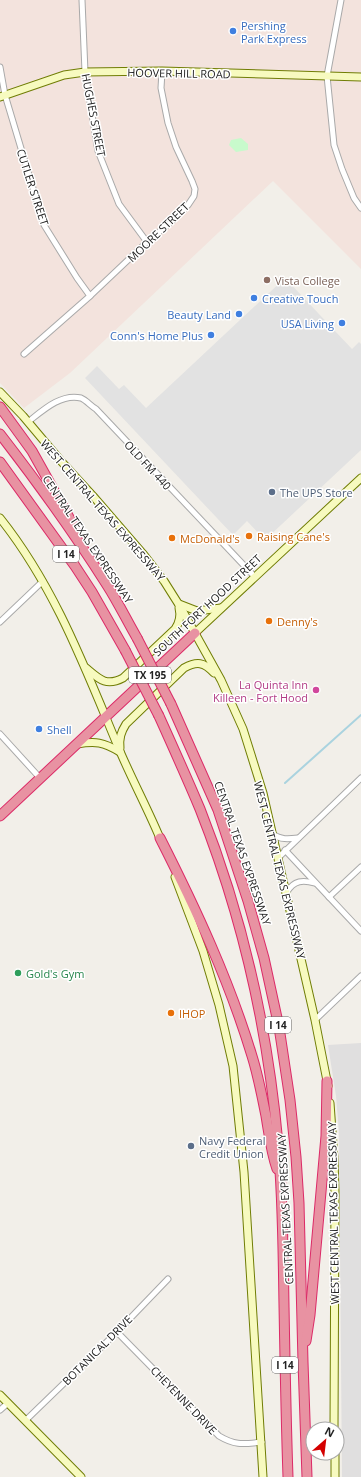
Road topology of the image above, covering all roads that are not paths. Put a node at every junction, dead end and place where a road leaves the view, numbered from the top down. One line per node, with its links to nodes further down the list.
1 (82, 0): 5 (street, HUGHES STREET)
2 (341, 0): 6 (street)
3 (0, 67): 8 (street, CUTLER STREET)
4 (162, 71): 5 (main road, HOOVER HILL ROAD); 6 (main road, HOOVER HILL ROAD); 10 (street, MOORE STREET)
5 (85, 72): 8 (main road, HOOVER HILL ROAD); 10 (street, HUGHES STREET)
6 (327, 76): 7 (main road, HOOVER HILL ROAD); 9 (street)
7 (361, 77)
8 (2, 96): 11 (street, CUTLER STREET)
9 (361, 208)
10 (147, 242): 11 (street, MOORE STREET)
11 (90, 296): 12 (street, MOORE STREET)
12 (24, 354)
13 (0, 392): 15 (main road, WEST CENTRAL TEXAS EXPRESSWAY)
14 (0, 407): 22 (highway)
15 (28, 422): 20 (street, OLD FM 440); 23 (main road, WEST CENTRAL TEXAS EXPRESSWAY)
16 (0, 434): 22 (highway, CENTRAL TEXAS EXPRESSWAY / I 14)
17 (0, 462): 49 (highway, CENTRAL TEXAS EXPRESSWAY / I 14, bridge)
18 (361, 478): 20 (main road, SOUTH FORT HOOD STREET / TX 195)
19 (0, 518): 21 (main road)
20 (255, 577): 24 (main road, SOUTH FORT HOOD STREET / TX 195)
21 (43, 582): 25 (street); 27 (main road)
22 (107, 586): 52 (highway, CENTRAL TEXAS EXPRESSWAY / I 14, bridge)
23 (179, 604): 24 (main road); 26 (main road, WEST CENTRAL TEXAS EXPRESSWAY); 27 (main road)
24 (222, 608): 26 (main road, SOUTH FORT HOOD STREET / TX 195)
25 (0, 622)
26 (195, 633): 28 (main road, WEST CENTRAL TEXAS EXPRESSWAY); 29 (highway, SOUTH FORT HOOD STREET / TX 195)
27 (84, 666): 29 (main road)
28 (221, 680): 32 (main road); 36 (main road, WEST CENTRAL TEXAS EXPRESSWAY)
29 (105, 717): 31 (highway, SOUTH FORT HOOD STREET / TX 195); 32 (main road)
30 (0, 734): 33 (street)
31 (77, 744): 32 (main road); 33 (highway, SOUTH FORT HOOD STREET / TX 195)
32 (120, 752): 37 (main road)
33 (40, 778): 35 (highway, SOUTH FORT HOOD STREET / TX 195)
34 (361, 778): 38 (street)
35 (0, 816)
36 (273, 834): 38 (street); 40 (main road, WEST CENTRAL TEXAS EXPRESSWAY)
37 (160, 838): 49 (highway); 58 (main road)
38 (298, 838): 39 (street)
39 (285, 850): 40 (street); 42 (street)
40 (278, 858): 43 (main road, WEST CENTRAL TEXAS EXPRESSWAY)
41 (361, 867): 44 (street)
42 (316, 883): 43 (street); 44 (street)
43 (287, 892): 47 (main road, WEST CENTRAL TEXAS EXPRESSWAY)
44 (329, 898): 45 (street)
45 (361, 931)
46 (361, 976): 47 (street)
47 (315, 1020): 48 (main road, WEST CENTRAL TEXAS EXPRESSWAY)
48 (327, 1081): 52 (highway); 57 (main road, WEST CENTRAL TEXAS EXPRESSWAY)
49 (281, 1179): 62 (highway, CENTRAL TEXAS EXPRESSWAY / I 14)
50 (168, 1279): 51 (street, BOTANICAL DRIVE)
51 (117, 1332): 56 (street, BOTANICAL DRIVE); 58 (street, CHEYENNE DRIVE)
52 (303, 1362): 63 (highway, CENTRAL TEXAS EXPRESSWAY / I 14)
53 (0, 1395): 54 (main road)
54 (8, 1403): 55 (street); 56 (main road)
55 (0, 1410)
56 (26, 1420): 60 (main road)
57 (334, 1421)
58 (262, 1442): 61 (main road)
59 (335, 1461): 64 (main road)
60 (81, 1477)
61 (263, 1477)
62 (288, 1477)
63 (307, 1477)
64 (335, 1477)

